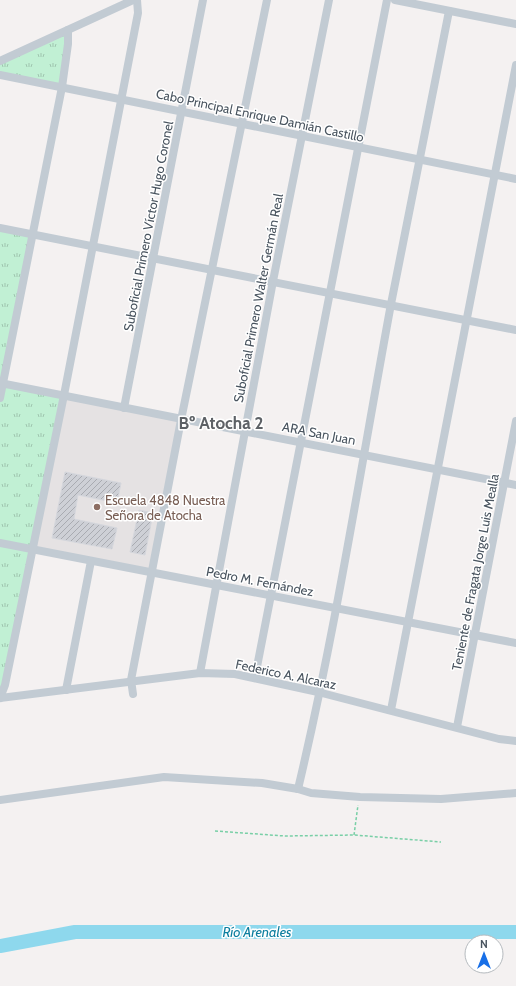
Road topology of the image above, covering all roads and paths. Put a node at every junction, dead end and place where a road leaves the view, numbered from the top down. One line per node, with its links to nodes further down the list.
1 (133, 0): 10 (street)
2 (137, 0): 15 (street)
3 (203, 0): 16 (street, Suboficial Primero Víctor Hugo Coronel)
4 (267, 0): 17 (street)
5 (329, 0): 18 (street, Suboficial Primero Walter Germán Real)
6 (387, 0): 19 (street)
7 (395, 0): 8 (street)
8 (449, 11): 9 (street); 20 (street)
9 (516, 24)
10 (68, 30): 11 (street); 14 (street)
11 (0, 61)
12 (516, 65): 21 (street)
13 (0, 75): 14 (street, Cabo Principal Enrique Damián Castillo)
14 (62, 87): 15 (street, Cabo Principal Enrique Damián Castillo); 24 (street)
15 (122, 99): 16 (street, Cabo Principal Enrique Damián Castillo); 25 (street)
16 (183, 111): 17 (street, Cabo Principal Enrique Damián Castillo); 26 (street, Suboficial Primero Víctor Hugo Coronel)
17 (242, 123): 18 (street, Cabo Principal Enrique Damián Castillo); 27 (street)
18 (301, 136): 19 (street, Cabo Principal Enrique Damián Castillo); 28 (street, Suboficial Primero Walter Germán Real)
19 (358, 147): 20 (street, Cabo Principal Enrique Damián Castillo); 29 (street)
20 (420, 160): 21 (street, Cabo Principal Enrique Damián Castillo); 30 (street)
21 (496, 175): 22 (street, Cabo Principal Enrique Damián Castillo); 31 (street)
22 (516, 179)
23 (0, 228): 24 (street)
24 (32, 234): 25 (street); 33 (street)
25 (94, 246): 26 (street); 34 (street)
26 (154, 257): 27 (street); 36 (street, Suboficial Primero Víctor Hugo Coronel)
27 (212, 269): 28 (street); 37 (street)
28 (273, 281): 29 (street); 39 (street, Suboficial Primero Walter Germán Real)
29 (330, 293): 30 (street); 40 (street)
30 (391, 304): 31 (street); 41 (street)
31 (467, 320): 32 (street); 42 (street)
32 (516, 330)
33 (1, 384): 34 (street, ARA San Juan); 35 (street)
34 (64, 395): 36 (street, ARA San Juan); 46 (street)
35 (0, 398)
36 (124, 408): 37 (street, ARA San Juan)
37 (181, 420): 39 (street, ARA San Juan); 48 (street)
38 (516, 422): 43 (street, Teniente de Fragata Jorge Luis Mealla)
39 (244, 432): 40 (street, ARA San Juan); 49 (street, Suboficial Primero Walter Germán Real)
40 (300, 442): 41 (street, ARA San Juan); 50 (street)
41 (365, 454): 42 (street, ARA San Juan); 51 (street)
42 (438, 469): 43 (street, ARA San Juan); 52 (street)
43 (504, 482): 44 (street, ARA San Juan); 53 (street, Teniente de Fragata Jorge Luis Mealla)
44 (516, 485)
45 (0, 543): 46 (street, Pedro M. Fernández)
46 (32, 549): 47 (street, Pedro M. Fernández); 61 (street)
47 (92, 561): 48 (street, Pedro M. Fernández); 58 (street)
48 (152, 573): 49 (street, Pedro M. Fernández); 57 (street)
49 (216, 585): 50 (street, Pedro M. Fernández); 55 (street, Suboficial Primero Walter Germán Real)
50 (271, 596): 51 (street, Pedro M. Fernández); 56 (street)
51 (336, 608): 52 (street, Pedro M. Fernández); 59 (street)
52 (408, 622): 53 (street, Pedro M. Fernández); 62 (street)
53 (475, 635): 54 (street, Pedro M. Fernández); 63 (street, Teniente de Fragata Jorge Luis Mealla)
54 (516, 643)
55 (200, 673): 56 (street, Federico A. Alcaraz); 57 (street, Federico A. Alcaraz)
56 (255, 677): 59 (street, Federico A. Alcaraz)
57 (131, 680): 58 (street, Federico A. Alcaraz); 60 (street)
58 (66, 690): 61 (street, Federico A. Alcaraz)
59 (318, 692): 62 (street, Federico A. Alcaraz); 65 (street)
60 (133, 694)
61 (0, 698)
62 (391, 710): 63 (street, Federico A. Alcaraz)
63 (457, 727): 64 (street, Federico A. Alcaraz)
64 (516, 741)
65 (298, 789): 67 (street); 68 (street)
66 (516, 793): 67 (street)
67 (360, 797): 70 (path)
68 (0, 800)
69 (216, 831): 70 (path)
70 (354, 835): 71 (path)
71 (441, 842)

